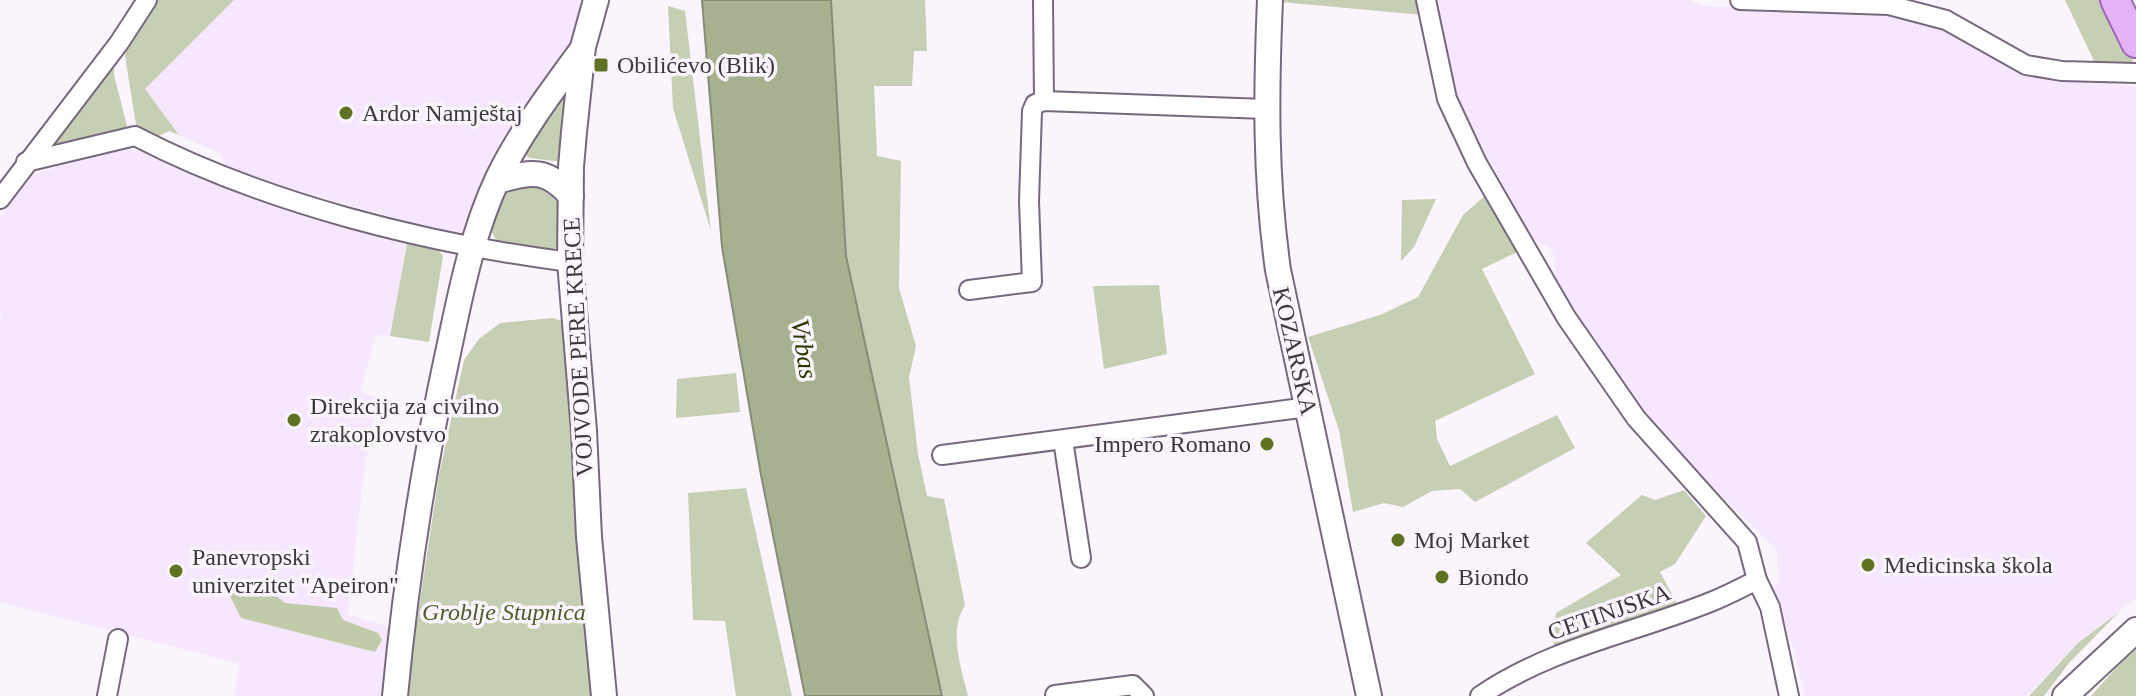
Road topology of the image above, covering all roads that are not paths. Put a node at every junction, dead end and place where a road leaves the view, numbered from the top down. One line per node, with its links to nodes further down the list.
1 (147, 0): 13 (street)
2 (596, 0): 9 (street, VOJVODE PERE KRECE)
3 (1043, 0): 11 (street)
4 (1270, 0): 12 (street, KOZARSKA)
5 (1426, 0): 24 (street)
6 (1740, 0): 10 (street)
7 (2124, 8): 8 (main road)
8 (2136, 43)
9 (583, 47): 14 (street); 15 (street, VOJVODE PERE KRECE)
10 (2136, 73)
11 (1044, 101): 12 (street); 19 (street)
12 (1266, 109): 20 (street, KOZARSKA)
13 (26, 162): 16 (street); 17 (street)
14 (497, 181): 15 (street); 17 (street)
15 (571, 196): 18 (street, VOJVODE PERE KRECE)
16 (0, 199)
17 (474, 247): 18 (street); 29 (street)
18 (570, 262): 30 (street, VOJVODE PERE KRECE)
19 (969, 290)
20 (1308, 407): 21 (street); 32 (street, KOZARSKA)
21 (1063, 440): 22 (street); 23 (street)
22 (942, 455)
23 (1081, 558)
24 (1757, 580): 33 (street, CETINJSKA); 34 (street)
25 (2136, 630): 35 (street)
26 (118, 639): 28 (street)
27 (1055, 695): 31 (street)
28 (107, 696)
29 (395, 696)
30 (604, 696)
31 (1144, 696)
32 (1369, 696)
33 (1480, 696)
34 (1789, 696)
35 (2065, 696)

